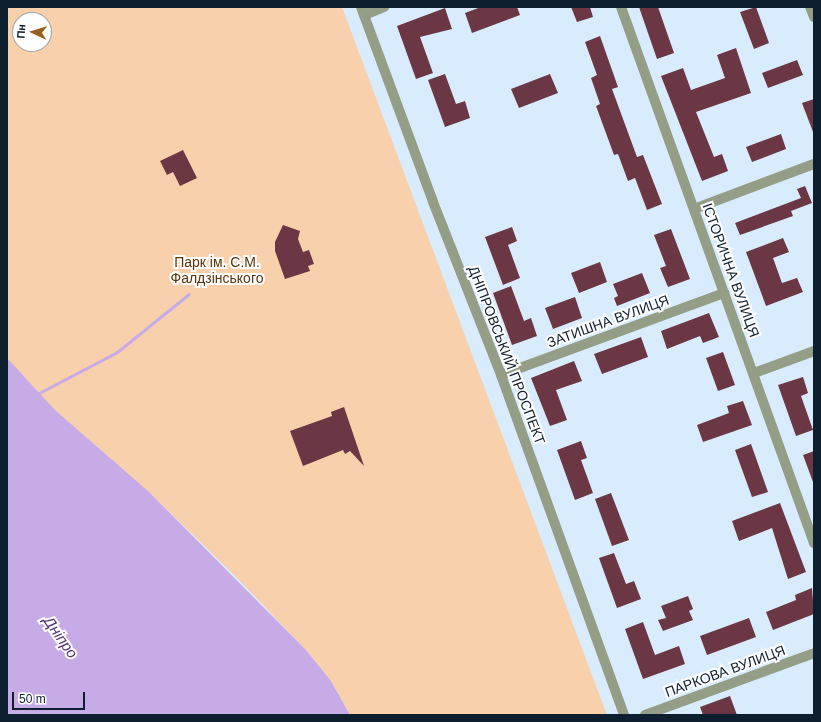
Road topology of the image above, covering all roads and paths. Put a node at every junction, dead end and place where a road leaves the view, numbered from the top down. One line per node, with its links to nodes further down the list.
1 (384, 7): 4 (street)
2 (621, 7): 7 (street, ІСТОРИЧНА ВУЛИЦЯ)
3 (810, 7): 5 (street)
4 (362, 11): 11 (street, ДНІПРОВСЬКИЙ ПРОСПЕКТ)
5 (814, 17)
6 (814, 164): 7 (street)
7 (694, 210): 8 (street, ІСТОРИЧНА ВУЛИЦЯ)
8 (724, 293): 10 (street, ІСТОРИЧНА ВУЛИЦЯ); 11 (street, ЗАТИШНА ВУЛИЦЯ)
9 (814, 351): 10 (street)
10 (754, 373): 12 (street, ІСТОРИЧНА ВУЛИЦЯ)
11 (501, 375): 14 (street, ДНІПРОВСЬКИЙ ПРОСПЕКТ)
12 (814, 543)
13 (814, 653): 15 (street, ПАРКОВА ВУЛИЦЯ)
14 (624, 715)
15 (645, 715)

